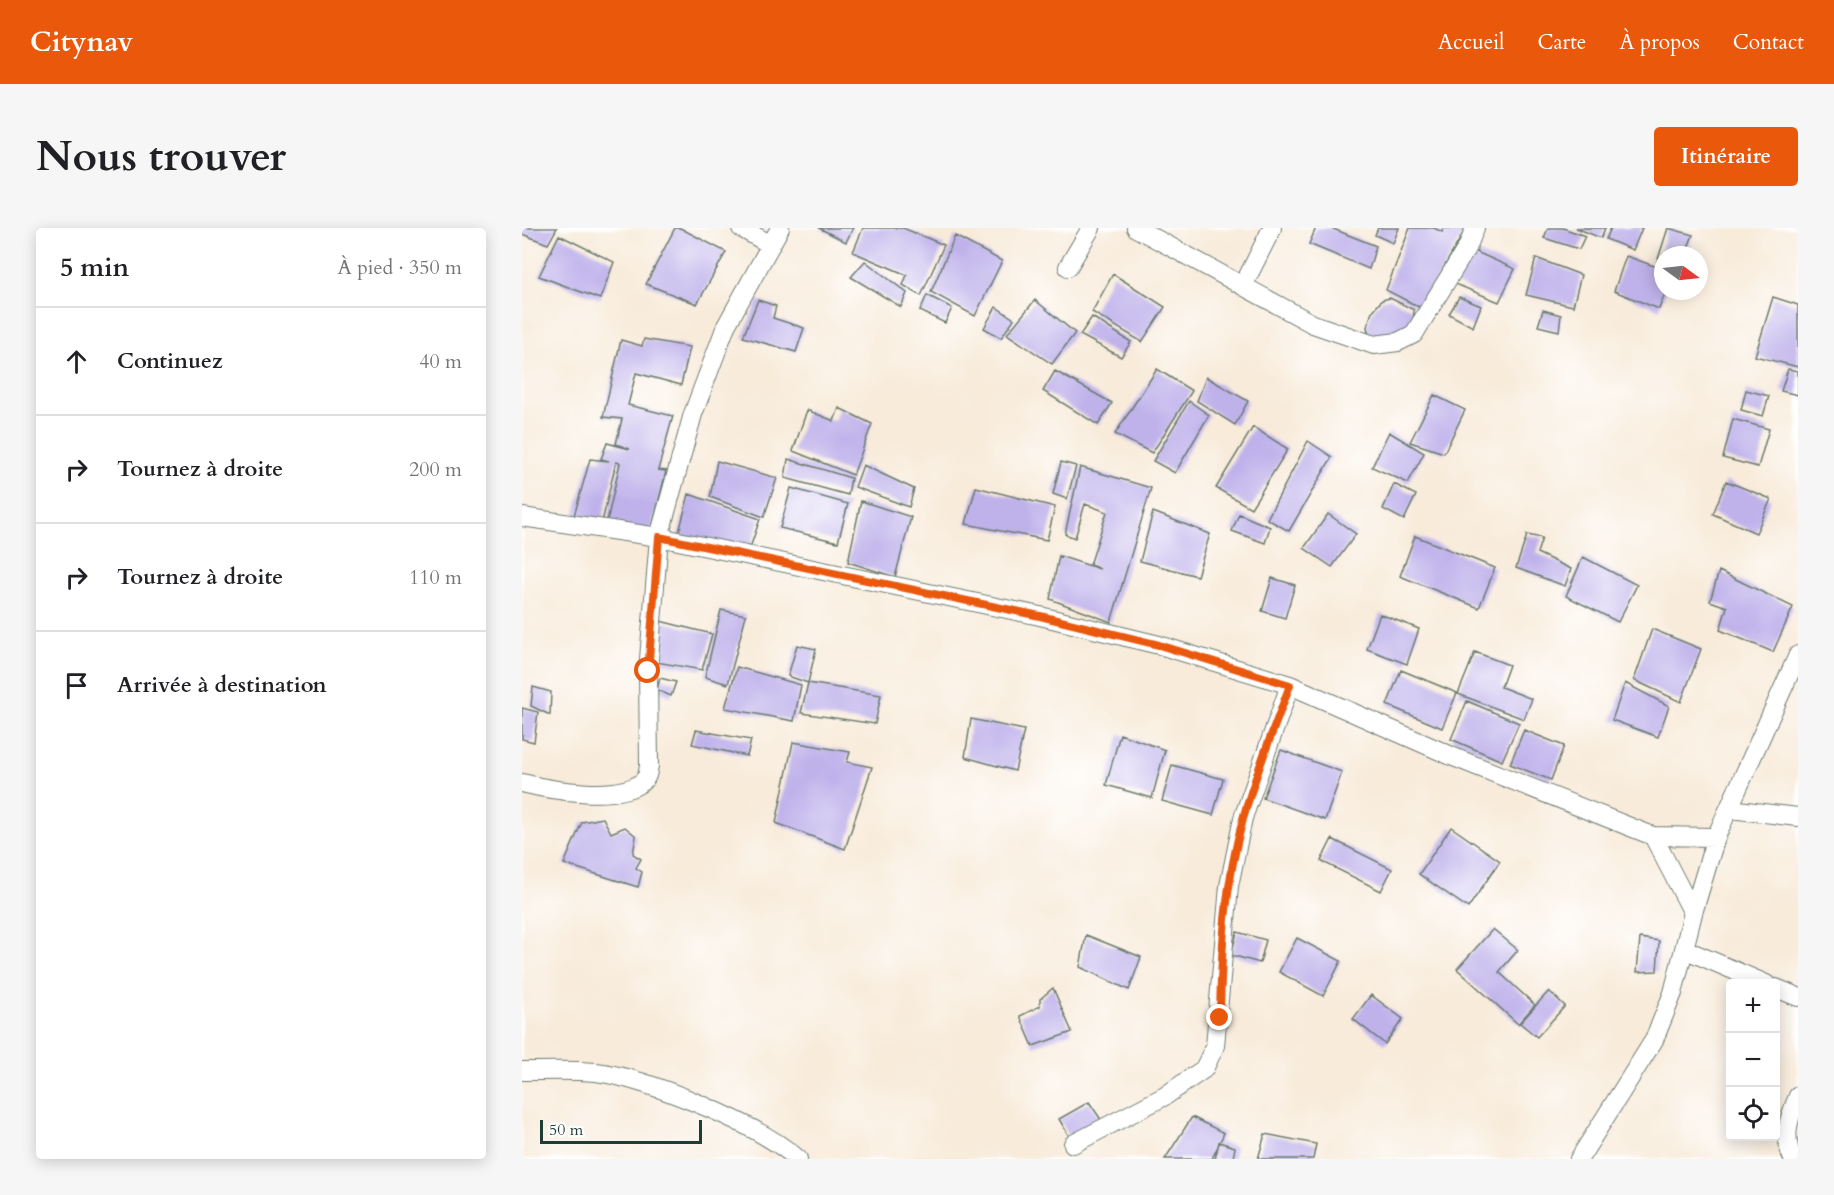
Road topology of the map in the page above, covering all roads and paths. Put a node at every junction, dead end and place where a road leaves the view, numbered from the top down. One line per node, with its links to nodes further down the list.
1 (741, 228): 7 (street)
2 (780, 228): 7 (street)
3 (1091, 228): 8 (street)
4 (1136, 228): 9 (street)
5 (1272, 228): 9 (street)
6 (1475, 228): 9 (street)
7 (771, 245): 11 (street)
8 (1068, 267)
9 (1244, 285)
10 (522, 518): 11 (street)
11 (659, 537): 13 (street); 14 (street)
12 (1798, 655): 15 (street)
13 (1290, 685): 17 (street); 26 (street)
14 (522, 783)
15 (1730, 808): 16 (street); 18 (street)
16 (1798, 817)
17 (1653, 836): 18 (street); 19 (street)
18 (1716, 837): 19 (street)
19 (1693, 913): 20 (street)
20 (1684, 949): 21 (street); 28 (street)
21 (1754, 979)
22 (1780, 990): 23 (street)
23 (1798, 997)
24 (522, 1071): 27 (street)
25 (1798, 1096): 29 (street)
26 (1073, 1144)
27 (798, 1159)
28 (1580, 1159)
29 (1793, 1159)

